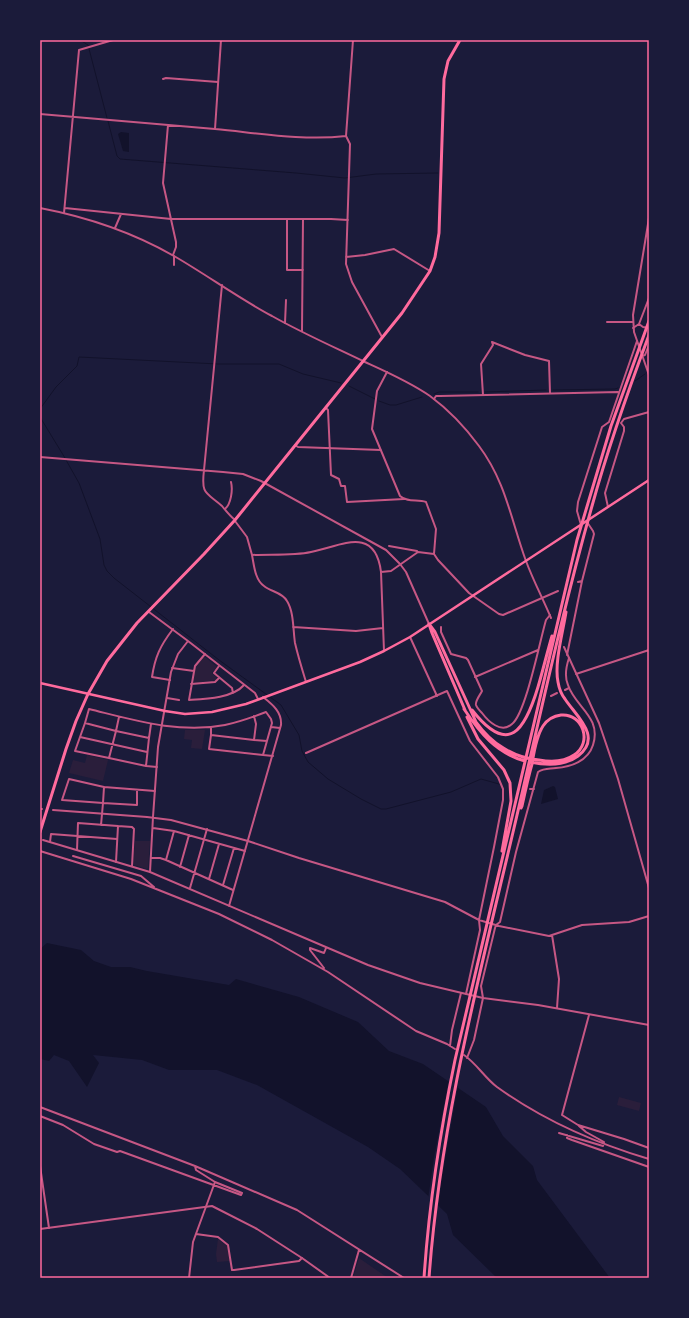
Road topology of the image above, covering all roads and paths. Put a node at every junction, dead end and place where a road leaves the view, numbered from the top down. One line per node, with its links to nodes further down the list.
1 (113, 40): 8 (street)
2 (221, 40): 6 (street)
3 (354, 40): 11 (street)
4 (460, 40): 27 (main road)
5 (163, 79): 6 (street)
6 (218, 82): 10 (street)
7 (40, 114): 8 (street)
8 (73, 117): 9 (street); 13 (street)
9 (168, 125): 10 (street); 17 (street)
10 (215, 129): 11 (street)
11 (346, 136): 20 (street)
12 (40, 208): 14 (street)
13 (65, 208): 14 (street); 15 (street)
14 (64, 212): 22 (street)
15 (121, 214): 17 (street); 22 (street)
16 (649, 218): 21 (street)
17 (171, 219): 18 (street); 23 (street)
18 (287, 219): 19 (street); 26 (street)
19 (303, 219): 20 (street); 26 (street)
20 (348, 220): 24 (street)
21 (649, 222): 32 (street)
22 (115, 228): 23 (street)
23 (174, 256): 25 (street); 28 (street)
24 (346, 257): 27 (street); 40 (street)
25 (174, 265)
26 (303, 270): 38 (street)
27 (430, 271): 40 (main road)
28 (222, 285): 34 (street); 59 (street)
29 (649, 298): 35 (street)
30 (286, 300): 34 (street)
31 (607, 322): 32 (street)
32 (633, 322): 36 (street)
33 (648, 322): 81 (main road)
34 (285, 323): 38 (street)
35 (639, 324): 36 (street); 37 (street)
36 (633, 328): 41 (street)
37 (649, 328)
38 (302, 331): 44 (street)
39 (649, 335): 77 (main road)
40 (383, 338): 44 (main road)
41 (637, 340): 43 (street); 47 (street)
42 (649, 345): 43 (street)
43 (642, 356): 46 (street)
44 (364, 361): 45 (street); 51 (main road)
45 (387, 372): 50 (street); 57 (street)
46 (649, 375)
47 (618, 392): 48 (street); 53 (street)
48 (550, 394): 49 (street); 49 (street)
49 (482, 395): 50 (street)
50 (434, 399): 72 (street)
51 (326, 408): 55 (main road); 56 (street)
52 (649, 412): 54 (street)
53 (609, 422): 54 (street); 67 (street)
54 (622, 423): 63 (street)
55 (295, 445): 56 (street); 65 (main road)
56 (329, 449): 57 (street); 62 (street)
57 (380, 450): 62 (street)
58 (40, 457): 59 (street)
59 (204, 470): 64 (street); 73 (street)
60 (649, 480): 63 (main road)
61 (231, 482): 64 (street)
62 (404, 499): 70 (street)
63 (608, 507): 66 (main road)
64 (225, 509): 65 (street)
65 (234, 520): 71 (street); 82 (main road)
66 (587, 521): 67 (main road); 75 (street)
67 (581, 525): 72 (main road)
68 (389, 546): 69 (street)
69 (418, 552): 70 (street); 73 (street)
70 (434, 554): 79 (street)
71 (252, 555): 74 (street); 86 (street)
72 (526, 560): 79 (main road); 80 (street)
73 (400, 564): 74 (street); 85 (street)
74 (381, 572): 88 (street)
75 (582, 581): 76 (street); 97 (street)
76 (578, 582)
77 (570, 587): 123 (main road); 140 (main road)
78 (558, 591): 80 (street)
79 (473, 595): 80 (street); 85 (main road)
80 (542, 597): 83 (street)
81 (563, 597): 121 (main road); 190 (main road)
82 (150, 609): 89 (street); 113 (main road)
83 (550, 615): 84 (street); 93 (street)
84 (552, 618)
85 (429, 624): 90 (main road); 121 (main road); 123 (main road)
86 (293, 627): 88 (street); 105 (street)
87 (441, 627): 102 (street)
88 (383, 628): 95 (street)
89 (173, 629): 91 (street); 104 (street)
90 (410, 637): 95 (main road); 115 (street)
91 (188, 641): 96 (street); 99 (street)
92 (564, 647): 97 (street)
93 (538, 650): 102 (street); 122 (street)
94 (649, 650): 101 (street)
95 (384, 652): 105 (main road)
96 (205, 654): 98 (street); 100 (street)
97 (568, 656): 101 (street); 109 (street)
98 (219, 666): 103 (street); 108 (street)
99 (172, 668): 100 (street); 104 (street)
100 (194, 671): 107 (street)
101 (576, 674): 193 (street)
102 (475, 677): 122 (street)
103 (219, 678): 107 (street); 111 (street)
104 (170, 680): 117 (street)
105 (306, 682): 114 (main road)
106 (40, 683): 113 (main road)
107 (191, 684): 111 (street)
108 (244, 685): 111 (street); 118 (street)
109 (569, 688): 110 (street); 153 (street)
110 (564, 690)
111 (233, 693)
112 (556, 693): 116 (street)
113 (88, 694): 124 (main road); 164 (main road)
114 (266, 696): 118 (main road); 132 (street)
115 (436, 696): 142 (street); 148 (street)
116 (551, 696)
117 (167, 698): 119 (street); 124 (street)
118 (258, 699): 124 (main road)
119 (179, 700)
120 (526, 706): 122 (street)
121 (469, 707): 140 (main road)
122 (521, 708)
123 (464, 709): 190 (main road)
124 (164, 711): 129 (street)
125 (254, 716): 130 (street); 131 (street); 137 (street)
126 (119, 717): 127 (street); 128 (street); 133 (street)
127 (85, 723): 133 (street); 135 (street)
128 (151, 724): 129 (street); 136 (street)
129 (162, 726): 130 (street); 147 (street)
130 (211, 727): 134 (street)
131 (271, 727): 132 (street); 138 (street)
132 (281, 728): 144 (street)
133 (116, 730): 136 (street); 139 (street)
134 (211, 735): 137 (street); 143 (street)
135 (80, 737): 139 (street); 145 (street)
136 (149, 738): 141 (street)
137 (254, 740): 138 (street)
138 (267, 741): 143 (street)
139 (113, 745): 141 (street); 145 (street)
140 (533, 751): 241 (main road)
141 (147, 752): 146 (street)
142 (306, 753)
143 (263, 755): 144 (street)
144 (273, 756): 170 (street)
145 (110, 758): 146 (street)
146 (146, 766): 147 (street)
147 (157, 766): 154 (street)
148 (501, 783): 149 (street); 173 (street)
149 (506, 784)
150 (104, 787): 152 (street); 155 (street); 155 (street)
151 (530, 789): 153 (street)
152 (137, 790): 154 (street); 155 (street)
153 (534, 790): 180 (street)
154 (155, 791): 158 (street)
155 (103, 803): 157 (street)
156 (52, 810): 157 (street)
157 (102, 814): 158 (street); 159 (street)
158 (153, 817): 161 (street); 162 (street)
159 (101, 825): 160 (street); 166 (street)
160 (118, 826): 167 (street); 185 (street)
161 (153, 828): 163 (street); 182 (street)
162 (207, 829): 169 (street); 170 (street)
163 (174, 831): 165 (street); 183 (street)
164 (40, 832)
165 (189, 835): 169 (street); 186 (street)
166 (78, 836): 167 (street); 171 (street); 177 (street)
167 (117, 839): 184 (street)
168 (43, 840): 171 (street)
169 (204, 840): 172 (street); 188 (street)
170 (248, 841): 178 (street); 198 (street)
171 (50, 842): 177 (street)
172 (219, 844): 174 (street); 189 (street)
173 (494, 847): 175 (street); 198 (street)
174 (234, 848): 178 (street); 191 (street)
175 (498, 848)
176 (40, 851): 194 (street)
177 (77, 851): 184 (street)
178 (245, 851): 195 (street)
179 (513, 851): 180 (street)
180 (516, 852): 199 (street)
181 (74, 856): 194 (street)
182 (151, 858): 183 (street); 187 (street)
183 (166, 860): 186 (street)
184 (116, 862): 185 (street)
185 (132, 866): 187 (street)
186 (180, 867): 188 (street)
187 (150, 872): 192 (street)
188 (194, 873): 189 (street); 192 (street)
189 (209, 879): 191 (street)
190 (497, 880): 240 (main road)
191 (223, 885): 195 (street)
192 (190, 888): 196 (street)
193 (649, 888)
194 (157, 890): 202 (street)
195 (233, 890): 196 (street)
196 (229, 906): 201 (street)
197 (649, 916): 200 (street)
198 (479, 920): 199 (street); 204 (street)
199 (496, 925): 200 (street); 205 (street)
200 (552, 935): 206 (street)
201 (326, 948): 202 (street); 203 (street)
202 (325, 970): 209 (street)
203 (461, 993): 204 (street); 209 (street)
204 (466, 994): 205 (street)
205 (483, 998): 206 (street); 212 (street)
206 (557, 1008): 207 (street)
207 (589, 1015): 208 (street); 215 (street)
208 (649, 1025)
209 (450, 1046): 210 (street)
210 (454, 1049)
211 (464, 1055): 212 (street)
212 (467, 1058): 218 (street)
213 (40, 1107): 222 (street)
214 (40, 1116): 225 (street)
215 (578, 1125): 218 (street); 219 (street)
216 (559, 1133): 217 (street)
217 (566, 1135): 218 (street); 223 (street)
218 (604, 1144): 220 (street)
219 (649, 1148)
220 (649, 1159)
221 (40, 1166): 226 (street)
222 (195, 1166): 224 (street); 232 (street)
223 (649, 1167)
224 (215, 1182): 225 (street); 225 (street)
225 (213, 1185): 228 (street)
226 (44, 1196): 227 (street); 229 (street)
227 (40, 1197)
228 (206, 1206): 229 (street); 231 (street); 233 (street)
229 (49, 1228): 230 (street)
230 (40, 1229)
231 (196, 1234): 233 (street); 235 (street)
232 (359, 1250): 234 (street); 237 (street)
233 (302, 1258): 236 (street)
234 (394, 1272): 238 (street); 239 (street)
235 (189, 1278)
236 (330, 1278)
237 (351, 1278)
238 (399, 1278)
239 (404, 1278)
240 (424, 1278)
241 (429, 1278)

